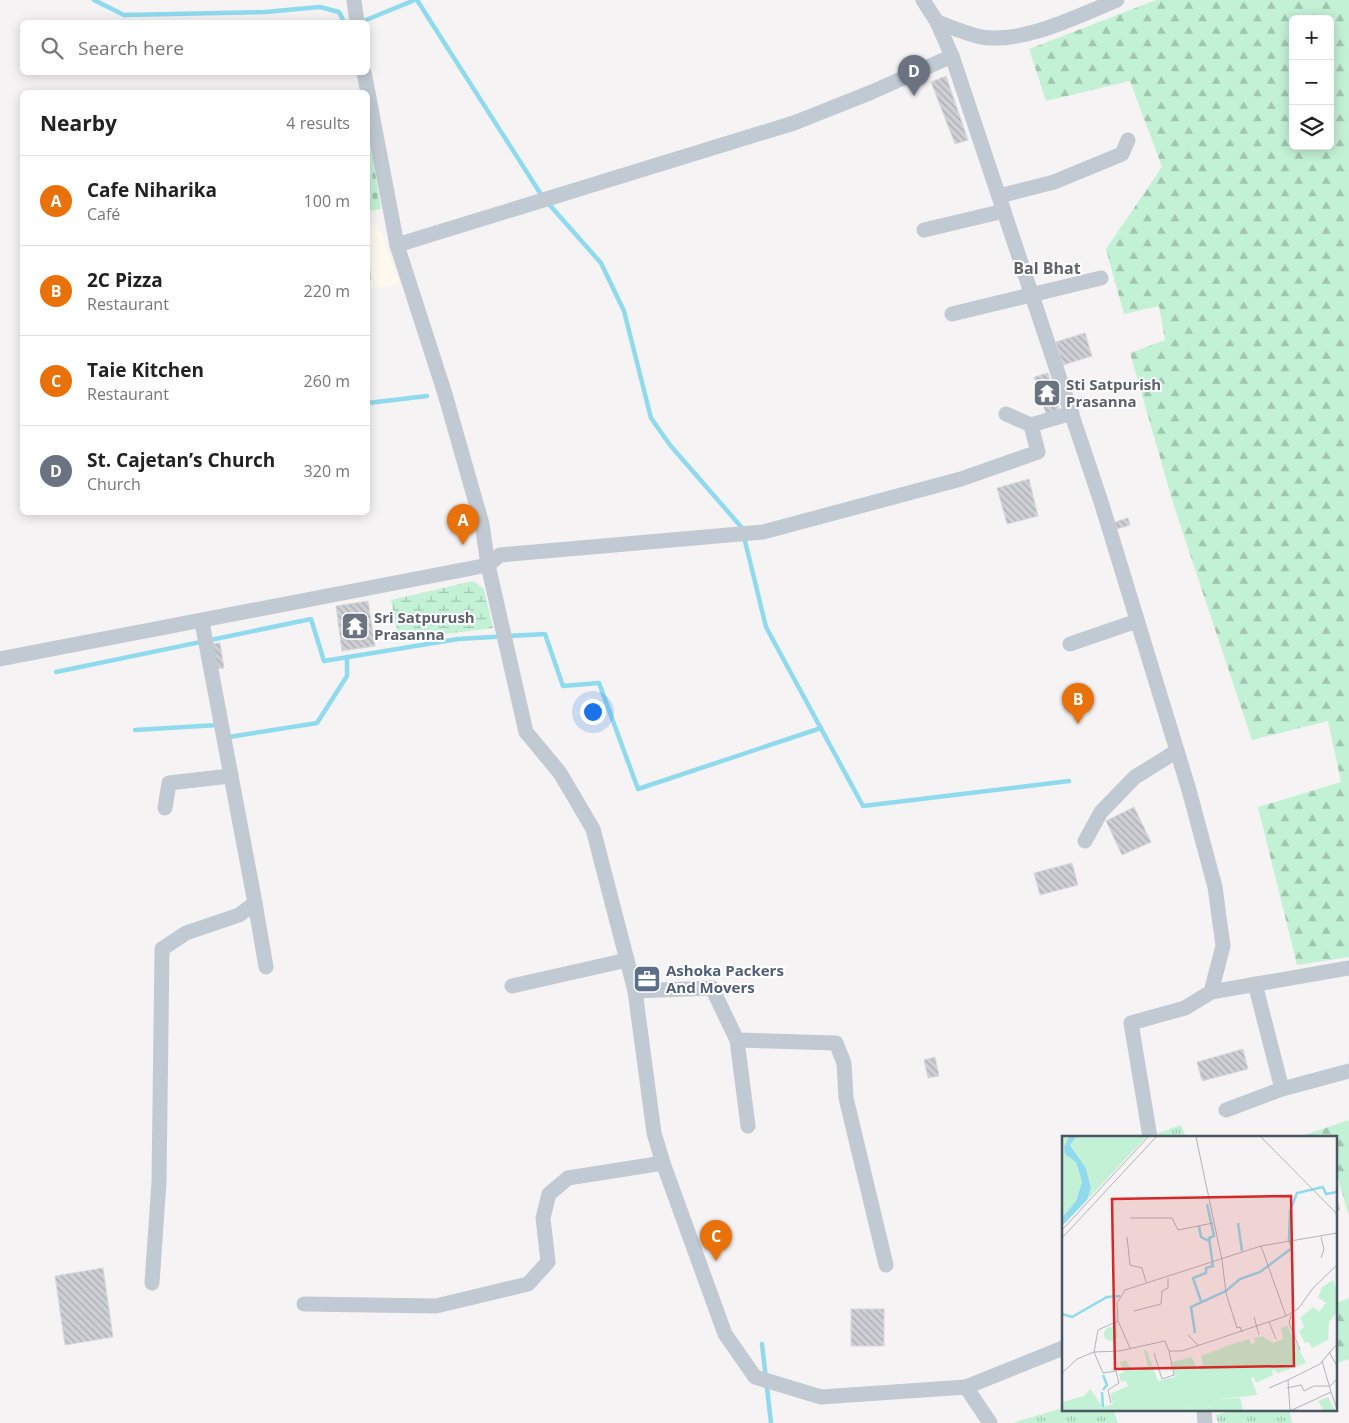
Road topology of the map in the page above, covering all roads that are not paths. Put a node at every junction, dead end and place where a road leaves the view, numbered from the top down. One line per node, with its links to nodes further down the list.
1 (354, 0): 4 (street)
2 (923, 0): 5 (street)
3 (1117, 0): 5 (street)
4 (357, 20)
5 (938, 22): 6 (street)
6 (952, 56): 11 (street); 14 (street)
7 (365, 75): 8 (street)
8 (367, 90)
9 (370, 103): 14 (street)
10 (1128, 140): 11 (street)
11 (999, 196): 12 (street)
12 (1004, 211): 13 (street); 16 (street)
13 (924, 230)
14 (397, 245): 21 (street)
15 (1101, 278): 16 (street)
16 (1032, 296): 17 (street); 18 (street)
17 (952, 314)
18 (1072, 413): 20 (street); 22 (street)
19 (1006, 414): 20 (street)
20 (1031, 425): 21 (street)
21 (488, 566): 23 (street); 31 (street)
22 (1137, 621): 24 (street); 26 (street)
23 (202, 622): 25 (street); 27 (street)
24 (1070, 644)
25 (0, 659)
26 (1177, 751): 29 (street); 37 (street)
27 (230, 776): 28 (street); 30 (street)
28 (165, 808)
29 (1085, 841)
30 (255, 903): 32 (street); 46 (street)
31 (627, 960): 35 (street); 36 (street)
32 (266, 967)
33 (1349, 968): 34 (street)
34 (1254, 984): 37 (street); 40 (street)
35 (512, 986)
36 (635, 991): 38 (street); 44 (street)
37 (1211, 992): 43 (street)
38 (737, 1040): 42 (street); 45 (street)
39 (1349, 1071): 40 (street)
40 (1282, 1089): 41 (street)
41 (1226, 1110)
42 (748, 1126)
43 (1150, 1136)
44 (662, 1163): 47 (street); 49 (street)
45 (886, 1265)
46 (152, 1283)
47 (304, 1304)
48 (1062, 1348): 49 (street)
49 (966, 1387): 51 (street)
50 (1204, 1410): 52 (street)
51 (990, 1423)
52 (1205, 1423)

